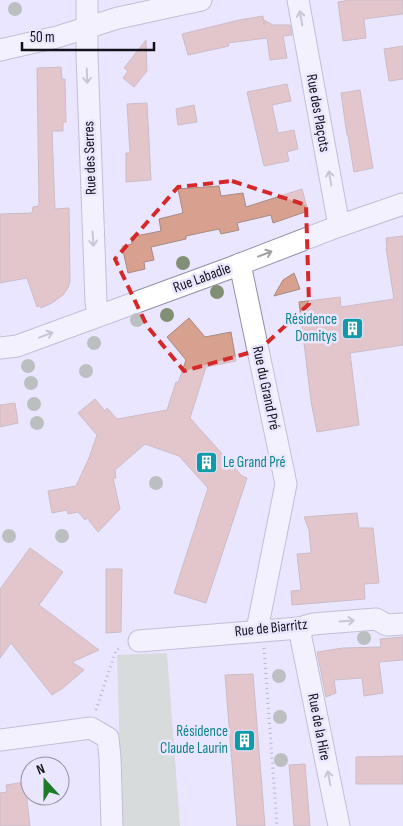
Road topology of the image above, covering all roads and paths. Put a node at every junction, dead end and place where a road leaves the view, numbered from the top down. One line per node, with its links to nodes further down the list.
1 (87, 0): 4 (street, Rue des Serres)
2 (200, 0): 4 (street)
3 (298, 0): 7 (street, Rue des Plaçots, one-way to 3)
4 (88, 28): 5 (street); 9 (street, Rue des Serres, one-way to 9)
5 (0, 50)
6 (403, 204): 7 (street, Rue Labadie)
7 (338, 226): 8 (street, Rue Labadie, one-way to 7)
8 (240, 264): 9 (street, Rue Labadie); 13 (street, Rue du Grand Pré)
9 (98, 315): 10 (street, Rue Labadie, one-way to 9)
10 (0, 348)
11 (403, 624): 12 (street, Rue de Biarritz, one-way to 11)
12 (299, 628): 13 (street, Rue de Biarritz); 19 (street, Rue de la Hire, one-way to 12)
13 (260, 630): 14 (street, Rue de Biarritz); 18 (path)
14 (139, 641): 15 (path)
15 (90, 728): 16 (street); 17 (street)
16 (0, 740)
17 (112, 826)
18 (277, 826)
19 (338, 826)

